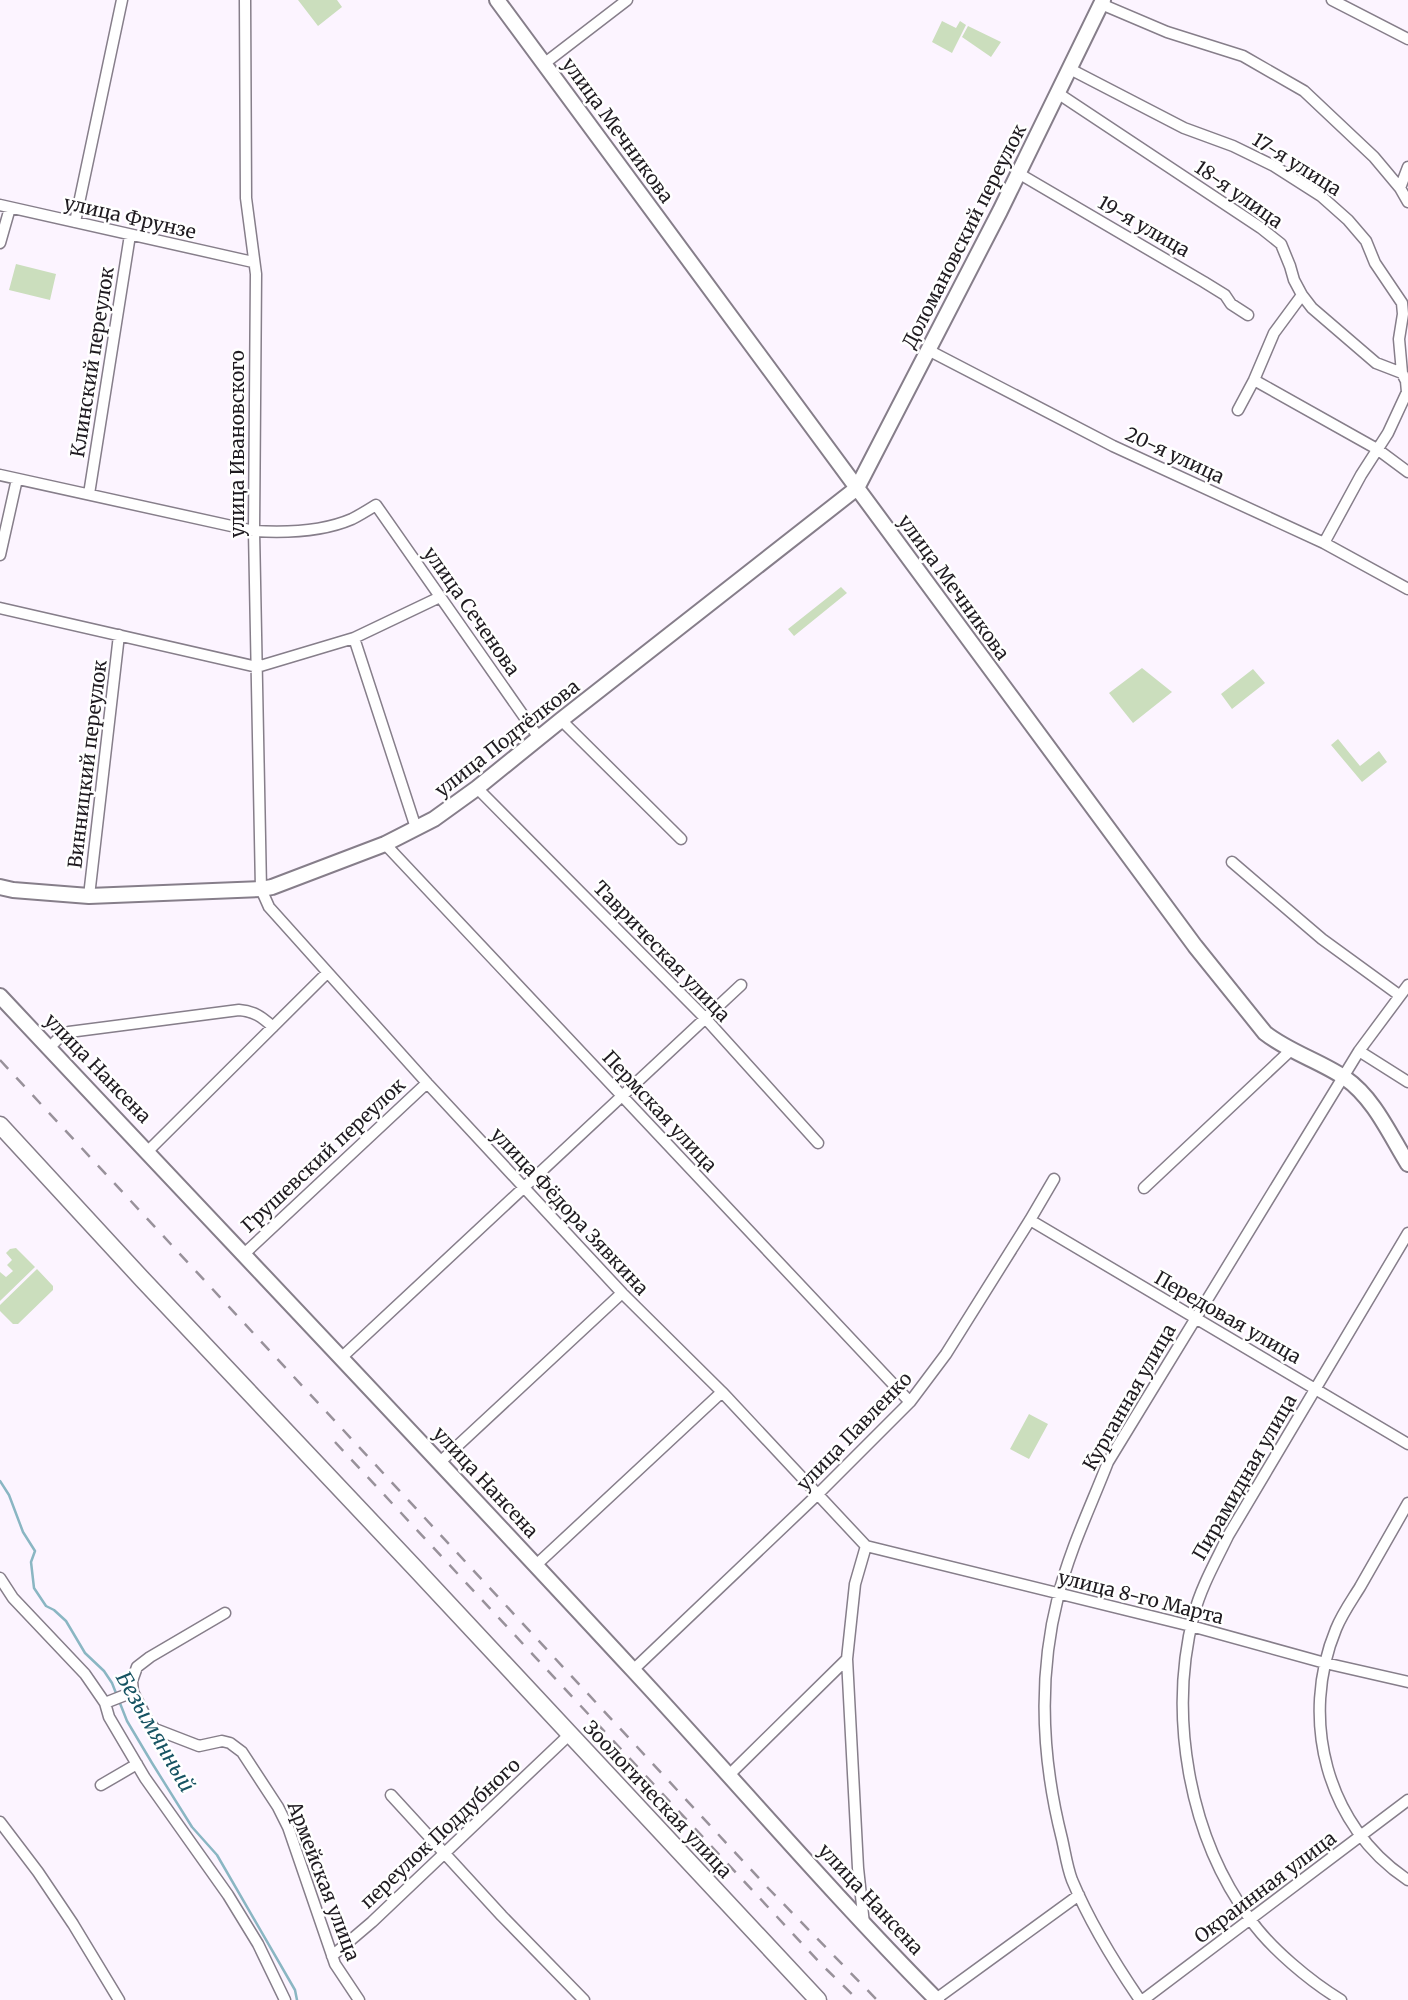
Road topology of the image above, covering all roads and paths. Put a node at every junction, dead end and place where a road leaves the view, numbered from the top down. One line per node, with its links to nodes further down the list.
1 (122, 0): 16 (street)
2 (245, 0): 19 (street, улица Ивановского)
3 (497, 0): 8 (main road, улица Мечникова)
4 (628, 0): 8 (street)
5 (1332, 0): 7 (street)
6 (1102, 2): 9 (main road, Доломановский переулок); 13 (street)
7 (1408, 39)
8 (545, 63): 30 (main road, улица Мечникова)
9 (1070, 69): 10 (main road, Доломановский переулок); 23 (street, 17-я улица)
10 (1059, 94): 12 (main road, Доломановский переулок); 20 (street, 18-я улица)
11 (1408, 167): 13 (street)
12 (1018, 173): 21 (street, 19-я улица); 22 (main road, Доломановский переулок)
13 (1404, 186): 14 (street)
14 (1408, 202)
15 (5, 206): 16 (street, улица Фрунзе); 18 (street)
16 (75, 222): 17 (street, улица Фрунзе)
17 (130, 234): 19 (street, улица Фрунзе); 31 (street, Клинский переулок)
18 (0, 243)
19 (253, 262): 32 (street, улица Ивановского)
20 (1301, 295): 23 (street, 18-я улица); 24 (street)
21 (1248, 315)
22 (928, 350): 30 (main road, Доломановский переулок); 33 (street, 20-я улица)
23 (1402, 373): 26 (street, 17-я улица)
24 (1254, 380): 25 (street); 26 (street)
25 (1238, 410)
26 (1377, 449): 27 (street); 33 (street, 17-я улица)
27 (1408, 472)
28 (0, 475): 29 (street)
29 (17, 479): 31 (street); 34 (street)
30 (857, 488): 41 (main road, улица Подтёлкова); 59 (main road, улица Мечникова)
31 (89, 495): 32 (street)
32 (254, 531): 36 (street, улица Сеченова); 40 (street, улица Ивановского)
33 (1324, 543): 35 (street, 20-я улица)
34 (0, 555)
35 (1408, 589)
36 (440, 597): 39 (street); 42 (street, улица Сеченова)
37 (0, 608): 38 (street)
38 (119, 635): 40 (street); 50 (street, Винницкий переулок)
39 (355, 638): 40 (street); 44 (street)
40 (257, 667): 49 (street, улица Ивановского)
41 (561, 720): 42 (main road, улица Подтёлкова); 45 (street)
42 (539, 738): 43 (main road, улица Подтёлкова)
43 (477, 788): 44 (main road, улица Подтёлкова); 56 (street, Таврическая улица)
44 (416, 828): 46 (main road, улица Подтёлкова)
45 (681, 839)
46 (385, 844): 49 (main road, улица Подтёлкова); 64 (street, Пермская улица)
47 (1232, 862): 54 (street)
48 (0, 887): 50 (main road, улица Подтёлкова)
49 (261, 889): 50 (main road, улица Подтёлкова); 51 (street, улица Фёдора Зявкина)
50 (89, 897)
51 (327, 973): 57 (street); 63 (street, улица Фёдора Зявкина)
52 (741, 985): 56 (street)
53 (1408, 985): 54 (street, Курганная улица)
54 (1399, 995): 60 (street, Курганная улица)
55 (0, 996): 58 (main road, улица Нансена)
56 (705, 1018): 64 (street); 66 (street, Таврическая улица)
57 (273, 1027): 58 (street); 67 (street)
58 (49, 1048): 67 (main road, улица Нансена)
59 (1291, 1050): 61 (main road, улица Мечникова); 71 (street)
60 (1359, 1051): 61 (street, Курганная улица); 62 (street)
61 (1344, 1077): 68 (main road, улица Мечникова); 76 (street, Курганная улица)
62 (1408, 1082)
63 (427, 1083): 70 (street, улица Фёдора Зявкина); 74 (street, Грушевский переулок)
64 (623, 1096): 70 (street); 80 (street, Пермская улица)
65 (0, 1125): 97 (main road, Зоологическая улица)
66 (818, 1143)
67 (148, 1151): 74 (main road, улица Нансена)
68 (1408, 1164)
69 (1054, 1179): 72 (street, улица Павленко)
70 (525, 1187): 75 (street, улица Фёдора Зявкина); 77 (street)
71 (1144, 1188)
72 (1030, 1220): 76 (street, Передовая улица); 80 (street, улица Павленко)
73 (1408, 1233): 78 (street, Пирамидная улица)
74 (244, 1254): 77 (main road, улица Нансена)
75 (622, 1293): 79 (street, улица Фёдора Зявкина); 82 (street)
76 (1194, 1319): 78 (street, Передовая улица); 88 (street, Курганная улица)
77 (341, 1358): 82 (main road, улица Нансена)
78 (1315, 1388): 81 (street, Передовая улица); 90 (street, Пирамидная улица)
79 (722, 1392): 83 (street, улица Фёдора Зявкина); 86 (street)
80 (910, 1402): 83 (street, улица Павленко)
81 (1408, 1444)
82 (439, 1463): 86 (main road, улица Нансена)
83 (817, 1495): 85 (street, улица Фёдора Зявкина); 93 (street, улица Павленко)
84 (1408, 1503): 92 (street)
85 (866, 1546): 88 (street, улица 8-го Марта); 91 (street)
86 (535, 1566): 93 (main road, улица Нансена)
87 (0, 1578): 96 (street)
88 (1058, 1595): 90 (street, улица 8-го Марта); 107 (street, Курганная улица)
89 (225, 1613): 95 (street)
90 (1191, 1626): 92 (street, улица 8-го Марта); 108 (street, Пирамидная улица)
91 (847, 1659): 99 (street); 109 (street)
92 (1325, 1663): 94 (street, улица 8-го Марта); 104 (street)
93 (634, 1670): 99 (main road, улица Нансена)
94 (1408, 1682)
95 (129, 1694): 96 (street); 110 (street, Армейская улица)
96 (105, 1703): 98 (street)
97 (569, 1735): 105 (street, переулок Поддубного); 115 (main road, Зоологическая улица)
98 (137, 1764): 100 (street); 112 (street)
99 (729, 1775): 109 (main road, улица Нансена)
100 (101, 1785)
101 (391, 1795): 105 (street)
102 (1408, 1800): 104 (street, Окраинная улица)
103 (0, 1822): 111 (street)
104 (1361, 1837): 106 (street); 108 (street, Окраинная улица)
105 (445, 1853): 110 (street, переулок Поддубного); 114 (street)
106 (1408, 1880)
107 (1079, 1895): 116 (street); 117 (street, Курганная улица)
108 (1250, 1920): 117 (street, Окраинная улица); 118 (street, Пирамидная улица)
109 (864, 1924): 116 (main road, улица Нансена)
110 (332, 1956): 113 (street, Армейская улица)
111 (119, 2000)
112 (285, 2000)
113 (359, 2000)
114 (584, 2000)
115 (818, 2000)
116 (937, 2000)
117 (1141, 2000)
118 (1341, 2000)

